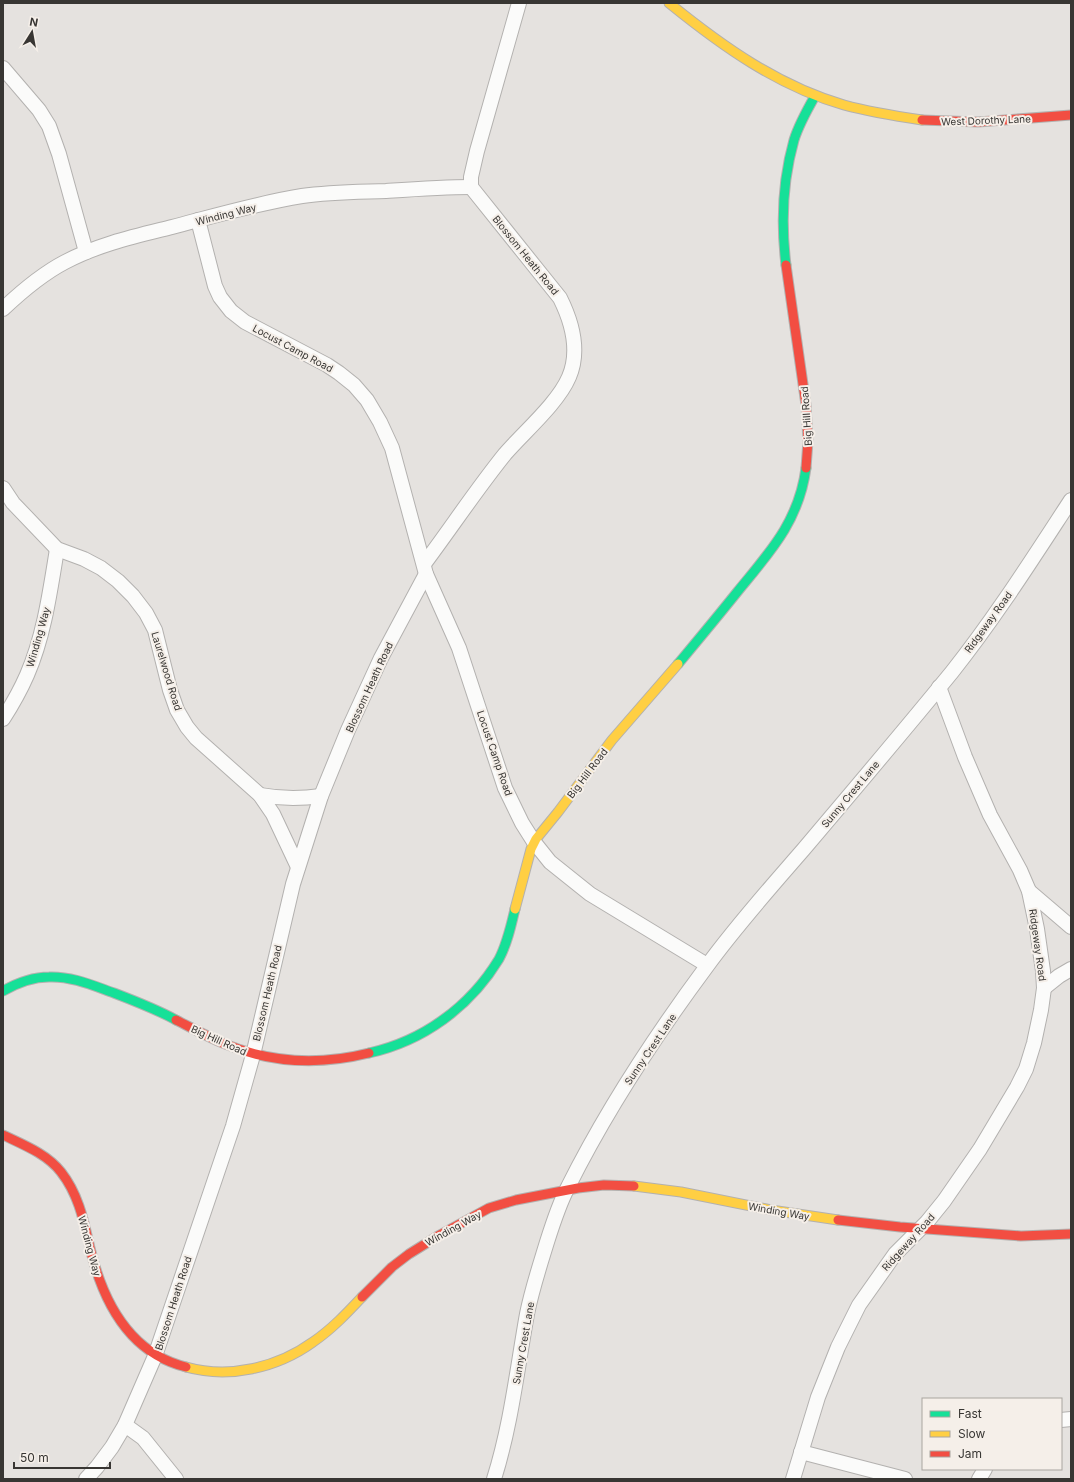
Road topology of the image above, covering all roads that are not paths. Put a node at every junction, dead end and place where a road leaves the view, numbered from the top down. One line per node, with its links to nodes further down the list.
1 (519, 3): 6 (street)
2 (669, 3): 4 (street, West Dorothy Lane)
3 (3, 68): 8 (street)
4 (815, 96): 5 (street, West Dorothy Lane); 19 (street, Big Hill Road)
5 (1071, 116)
6 (471, 187): 7 (street, Winding Way); 14 (street, Blossom Heath Road)
7 (198, 220): 8 (street, Winding Way); 14 (street, Locust Camp Road)
8 (86, 252): 9 (street, Winding Way)
9 (3, 309)
10 (3, 488): 13 (street, Laurelwood Road)
11 (1071, 500): 12 (street, Ridgeway Road)
12 (1066, 517): 15 (street, Ridgeway Road)
13 (57, 549): 16 (street, Winding Way); 17 (street, Laurelwood Road)
14 (425, 569): 18 (street, Blossom Heath Road); 19 (street, Locust Camp Road)
15 (939, 687): 21 (street, Ridgeway Road); 23 (street, Sunny Crest Lane)
16 (3, 719)
17 (260, 795): 18 (street); 20 (street, Laurelwood Road)
18 (321, 796): 20 (street, Blossom Heath Road)
19 (534, 842): 23 (street, Locust Camp Road); 27 (street, Big Hill Road)
20 (298, 867): 27 (street, Blossom Heath Road)
21 (1029, 891): 22 (street); 25 (street, Ridgeway Road)
22 (1071, 927)
23 (708, 965): 29 (street, Sunny Crest Lane)
24 (1071, 969): 25 (street)
25 (1044, 988): 30 (street, Ridgeway Road)
26 (3, 991): 27 (street, Big Hill Road)
27 (253, 1054): 32 (street, Blossom Heath Road)
28 (3, 1135): 32 (street, Winding Way)
29 (566, 1190): 30 (street, Winding Way); 32 (street, Winding Way); 38 (street, Sunny Crest Lane)
30 (920, 1229): 31 (street, Winding Way); 34 (street, Ridgeway Road)
31 (1071, 1234)
32 (155, 1356): 33 (street, Blossom Heath Road)
33 (125, 1425): 36 (street, Blossom Heath Road); 37 (street)
34 (801, 1452): 39 (street, Ridgeway Road); 40 (street)
35 (984, 1470): 41 (street)
36 (86, 1479)
37 (176, 1479)
38 (494, 1479)
39 (792, 1479)
40 (905, 1479)
41 (979, 1479)

